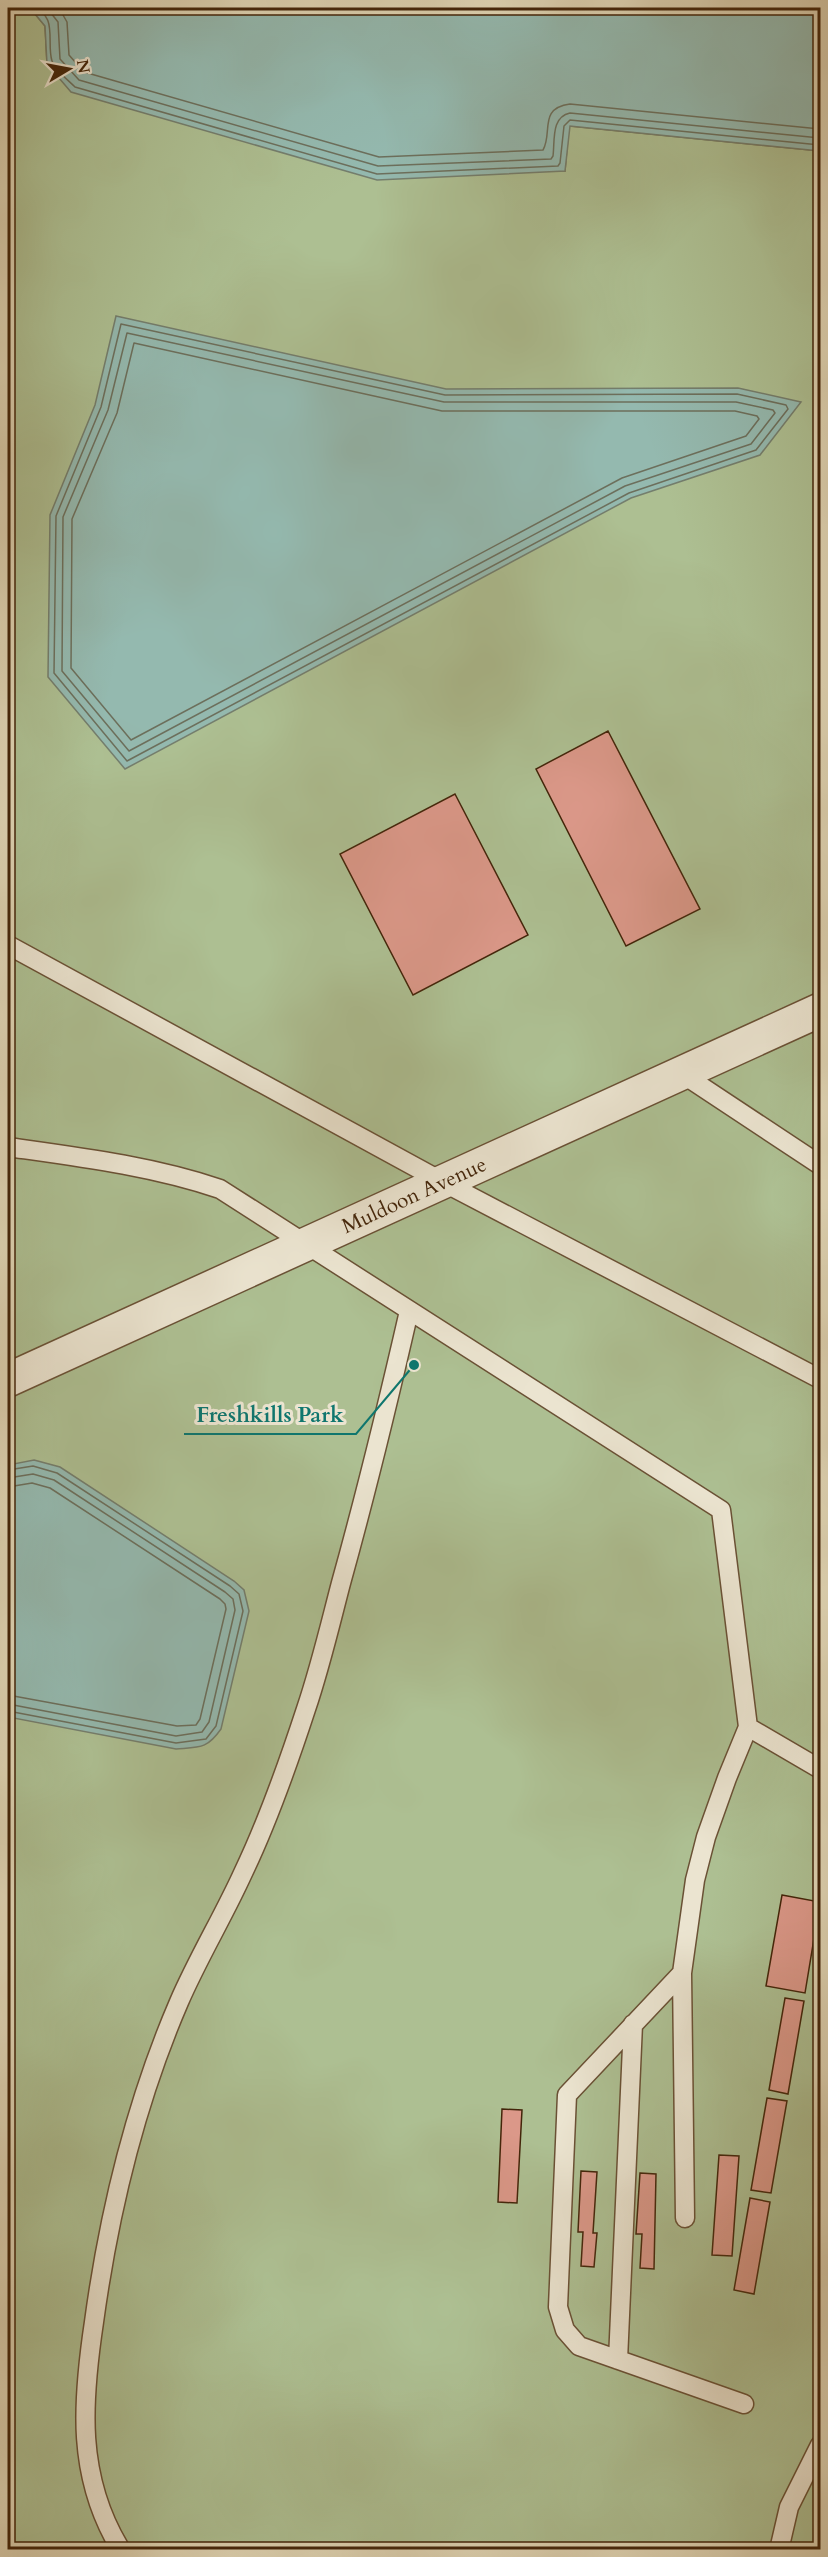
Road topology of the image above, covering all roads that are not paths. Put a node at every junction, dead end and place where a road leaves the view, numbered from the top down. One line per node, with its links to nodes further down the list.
1 (8, 945): 6 (lane)
2 (820, 1010): 3 (street, Muldoon Avenue)
3 (681, 1073): 5 (lane); 6 (street, Muldoon Avenue)
4 (8, 1147): 7 (lane)
5 (820, 1165)
6 (441, 1181): 7 (street, Muldoon Avenue); 9 (lane)
7 (304, 1244): 8 (lane); 10 (street, Muldoon Avenue)
8 (409, 1311): 11 (lane); 19 (lane)
9 (820, 1379)
10 (8, 1380)
11 (748, 1727): 12 (lane); 13 (lane)
12 (820, 1769)
13 (682, 1973): 14 (lane); 15 (lane)
14 (633, 2024): 16 (lane); 16 (lane)
15 (686, 2218)
16 (618, 2360): 17 (lane)
17 (744, 2404)
18 (820, 2445): 20 (lane)
19 (121, 2550)
20 (779, 2550)

